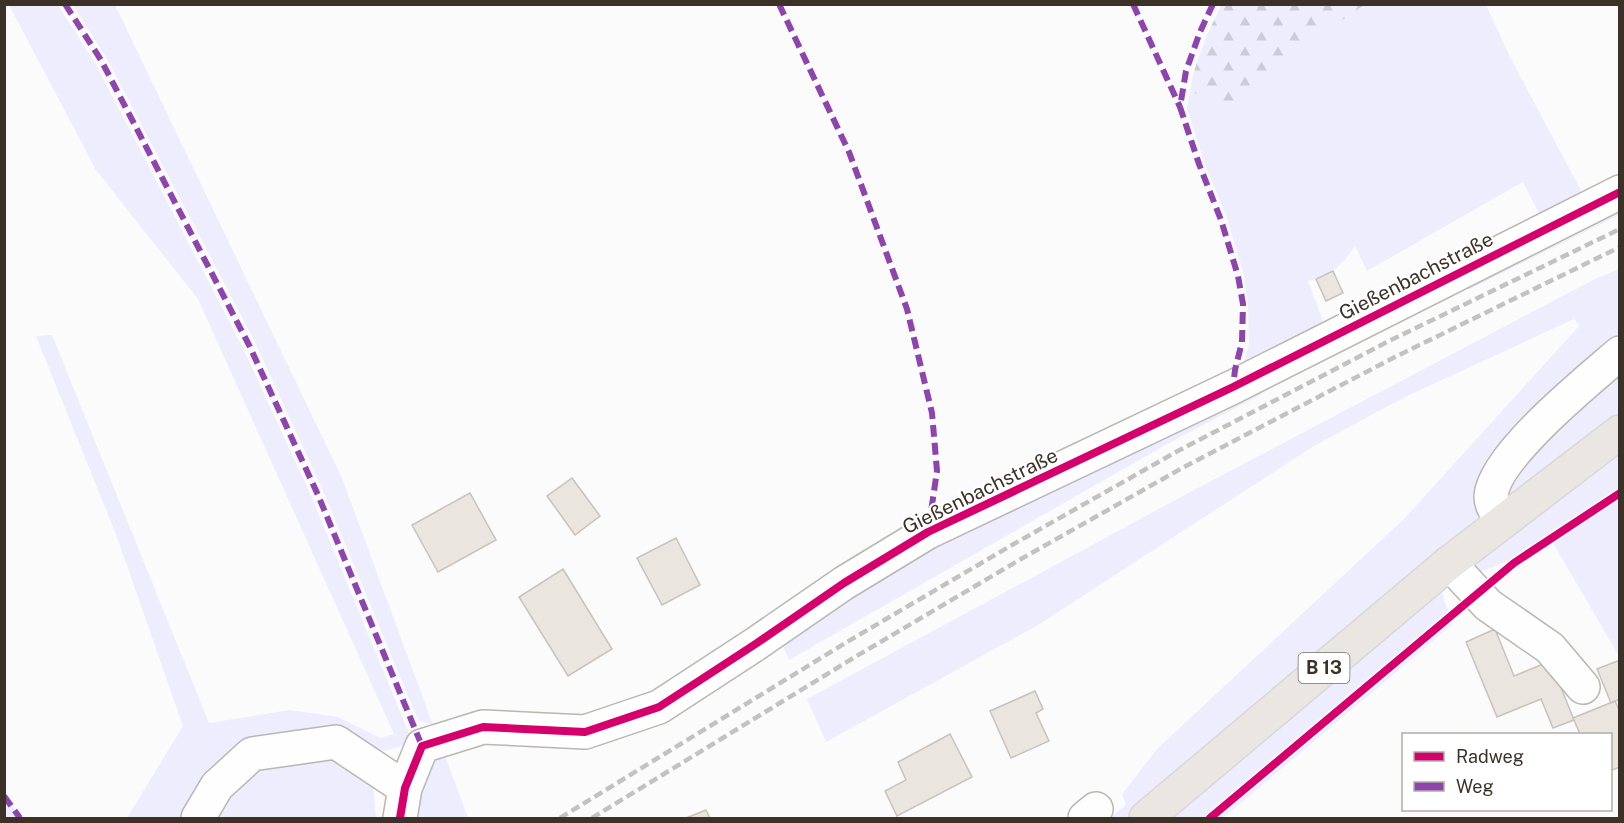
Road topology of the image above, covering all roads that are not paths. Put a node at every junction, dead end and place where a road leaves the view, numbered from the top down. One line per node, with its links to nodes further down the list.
1 (1620, 192): 7 (street, Gießenbachstraße)
2 (1620, 353): 4 (street)
3 (1620, 432): 4 (main road, B 13)
4 (1503, 520): 5 (main road, B 13)
5 (1449, 563): 6 (street); 9 (main road, B 13)
6 (1583, 687)
7 (403, 803): 8 (street)
8 (198, 819)
9 (1146, 819)

